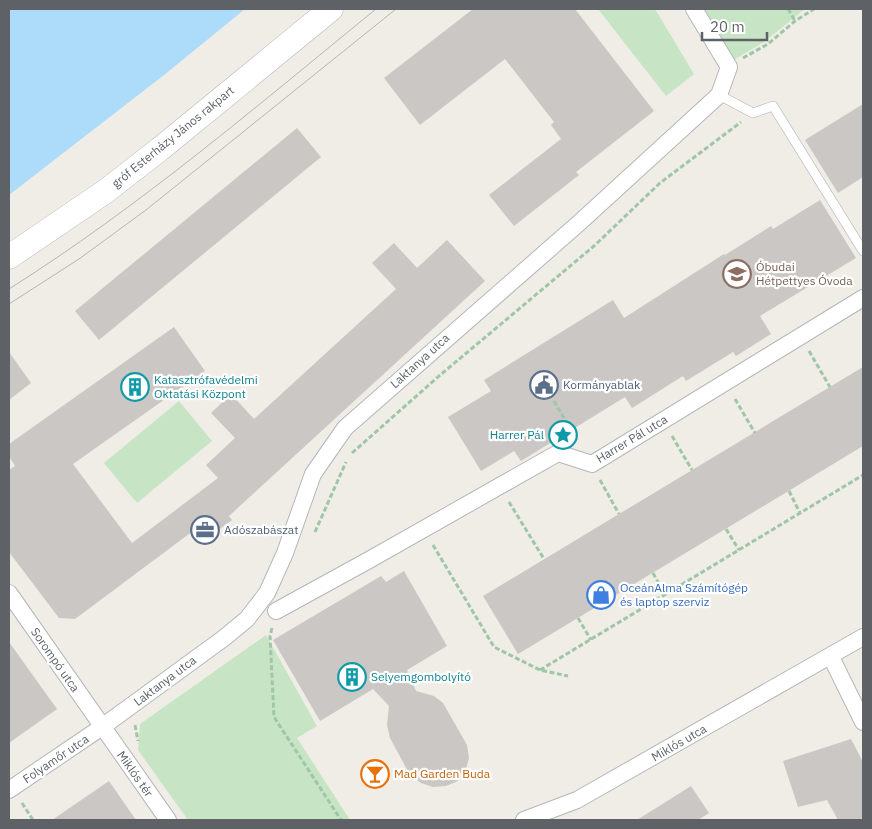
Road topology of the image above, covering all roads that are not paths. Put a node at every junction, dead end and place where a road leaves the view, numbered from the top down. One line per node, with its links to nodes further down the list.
1 (331, 9): 5 (main road, gróf Esterházy János rakpart)
2 (694, 9): 3 (street, Laktanya utca)
3 (719, 95): 4 (lane); 12 (street, Laktanya utca)
4 (863, 251)
5 (9, 257)
6 (863, 298): 8 (street, Harrer Pál utca)
7 (9, 593): 12 (street, Sorompó utca)
8 (276, 611)
9 (863, 637): 10 (street, Miklós utca)
10 (831, 657): 11 (street); 15 (street, Miklós utca)
11 (863, 722)
12 (102, 727): 13 (street, Folyamőr utca); 14 (street, Miklós tér)
13 (9, 790)
14 (168, 820)
15 (524, 820)

